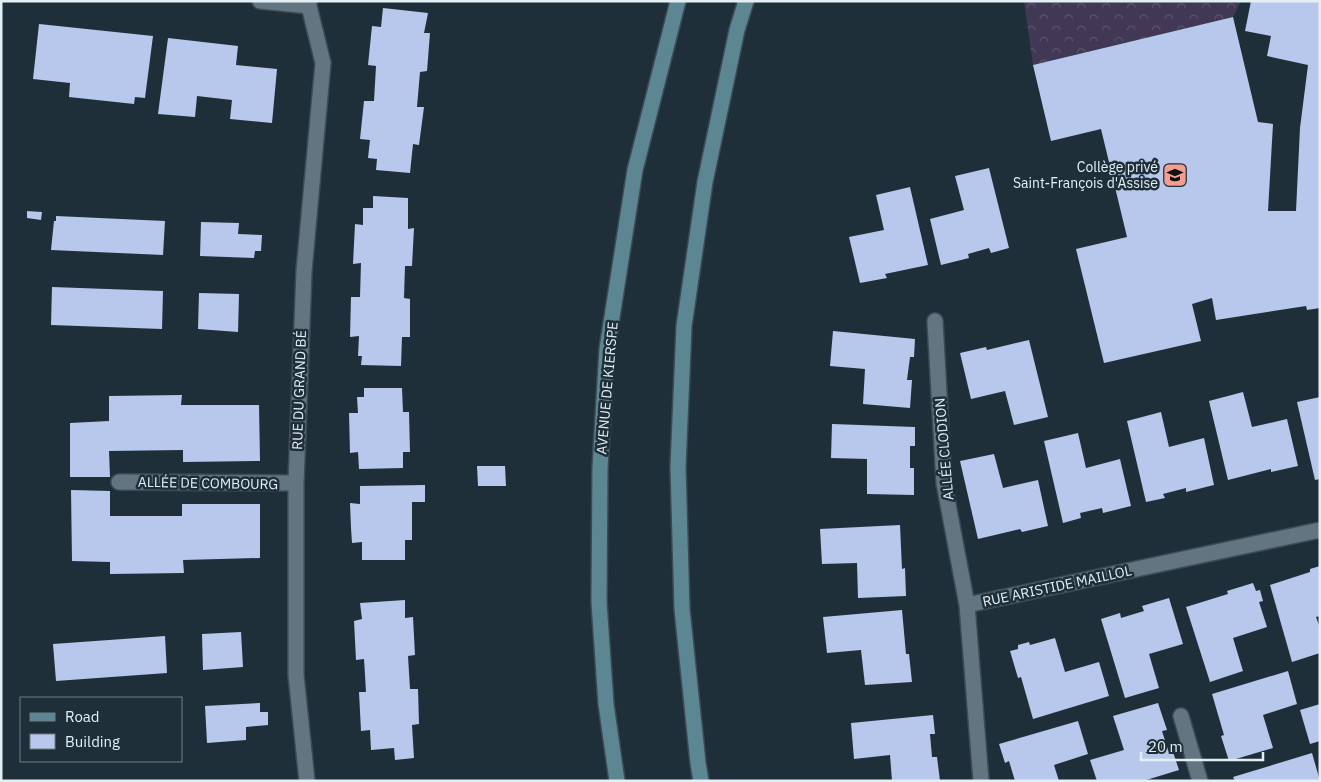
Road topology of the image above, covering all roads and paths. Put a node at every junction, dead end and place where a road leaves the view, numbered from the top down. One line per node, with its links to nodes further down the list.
1 (260, 1): 4 (street)
2 (678, 1): 12 (main road, AVENUE DE KIERSPE)
3 (746, 1): 13 (main road)
4 (309, 4): 7 (street, RUE DU GRAND BÉ)
5 (935, 322): 9 (street, ALLÉE CLODION)
6 (119, 482): 7 (street, ALLÉE DE COMBOURG)
7 (296, 484): 11 (street, RUE DU GRAND BÉ)
8 (1320, 530): 9 (street, RUE ARISTIDE MAILLOL)
9 (967, 605): 14 (street, RUE ARISTIDE MAILLOL)
10 (1181, 716): 15 (street)
11 (307, 781)
12 (617, 781)
13 (701, 781)
14 (981, 781)
15 (1200, 781)

